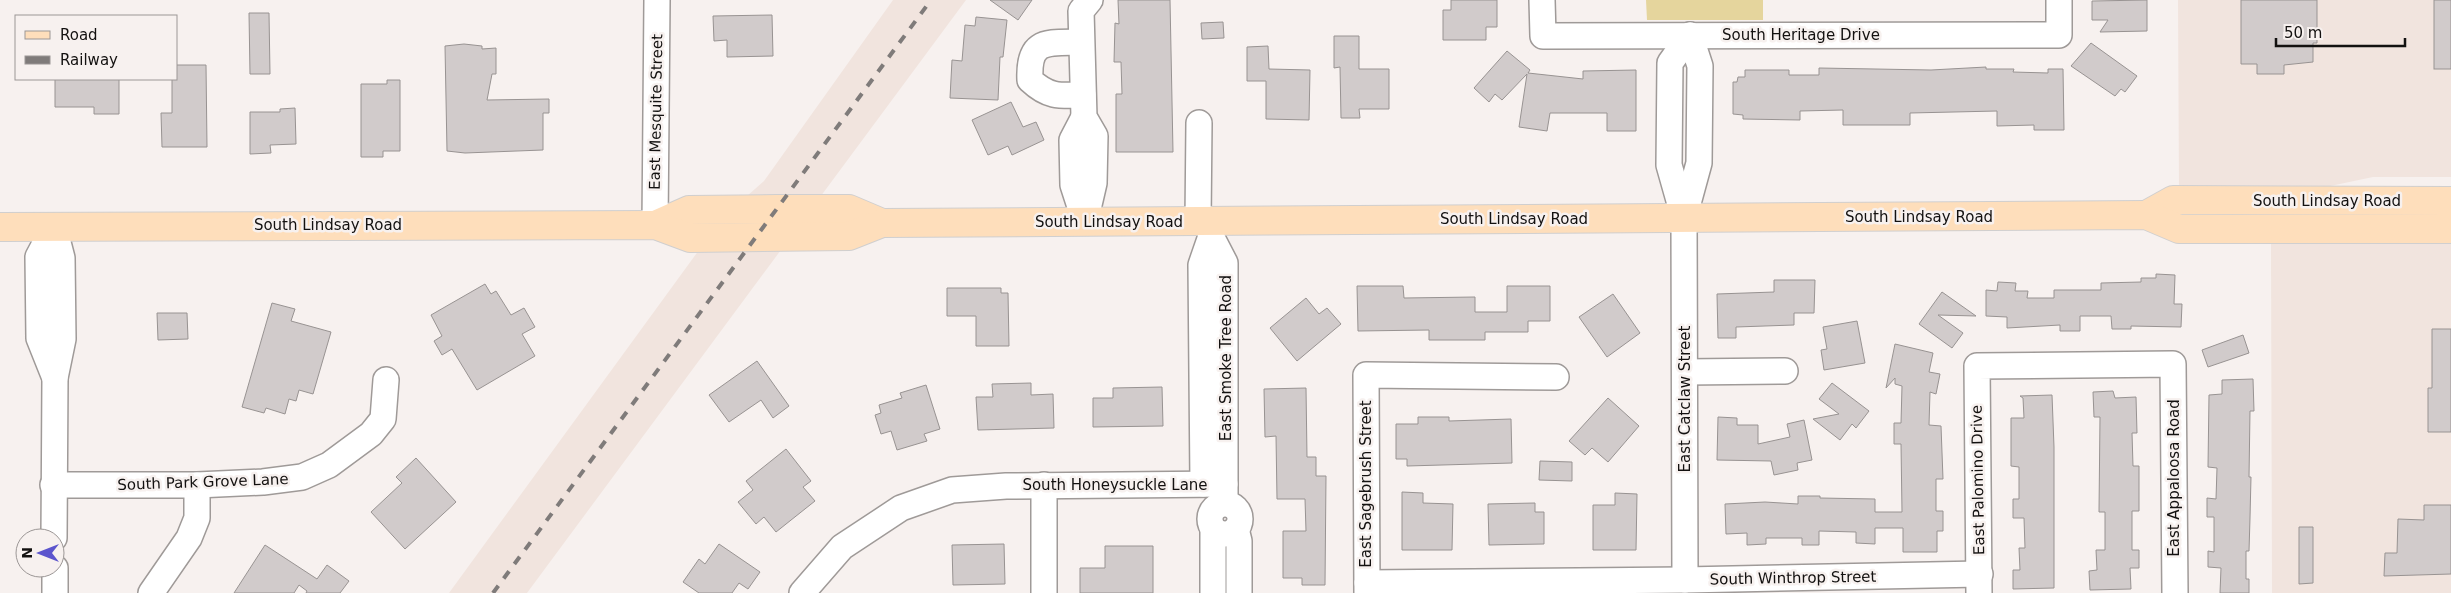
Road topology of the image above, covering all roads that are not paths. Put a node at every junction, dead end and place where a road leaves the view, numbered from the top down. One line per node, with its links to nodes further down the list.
1 (657, 0): 14 (street, East Mesquite Street)
2 (1090, 0): 6 (street)
3 (1542, 0): 5 (street, South Heritage Drive)
4 (2059, 0): 5 (street, South Heritage Drive)
5 (1690, 35): 12 (street, East Catclaw Street)
6 (1082, 42): 7 (street); 7 (street)
7 (1083, 106): 13 (street)
8 (1199, 123): 15 (street)
9 (2451, 201): 10 (main road, South Lindsay Road)
10 (2333, 202): 11 (main road, South Lindsay Road); 18 (main road)
11 (2146, 215): 12 (main road, South Lindsay Road); 18 (main road, South Lindsay Road)
12 (1684, 218): 15 (main road, South Lindsay Road); 22 (street, East Catclaw Street)
13 (1085, 222): 14 (main road, South Lindsay Road); 15 (main road, South Lindsay Road)
14 (655, 225): 17 (main road, South Lindsay Road)
15 (1207, 226): 28 (street, East Smoke Tree Road)
16 (0, 227): 17 (main road, South Lindsay Road)
17 (54, 227): 25 (street)
18 (2232, 228): 19 (main road, South Lindsay Road)
19 (2451, 229)
20 (2173, 364): 33 (street, East Palomino Drive); 42 (street, East Appaloosa Road)
21 (1785, 371): 22 (street)
22 (1685, 372): 32 (street, East Catclaw Street)
23 (1556, 376): 35 (street, East Sagebrush Street)
24 (386, 380): 26 (street, South Park Grove Lane)
25 (54, 485): 26 (street, South Park Grove Lane); 29 (street)
26 (197, 485): 37 (street)
27 (1044, 485): 28 (street, South Honeysuckle Lane); 38 (street, South Honeysuckle Lane); 39 (street)
28 (1218, 491): 30 (street)
29 (54, 528)
30 (1225, 529): 40 (street); 41 (street)
31 (55, 578): 36 (street)
32 (1685, 580): 33 (street, South Winthrop Street); 34 (street, South Winthrop Street)
33 (1979, 584)
34 (1579, 587): 35 (street, South Winthrop Street)
35 (1367, 588)
36 (55, 593)
37 (150, 593)
38 (802, 593)
39 (1044, 593)
40 (1213, 593)
41 (1239, 593)
42 (2175, 593)

